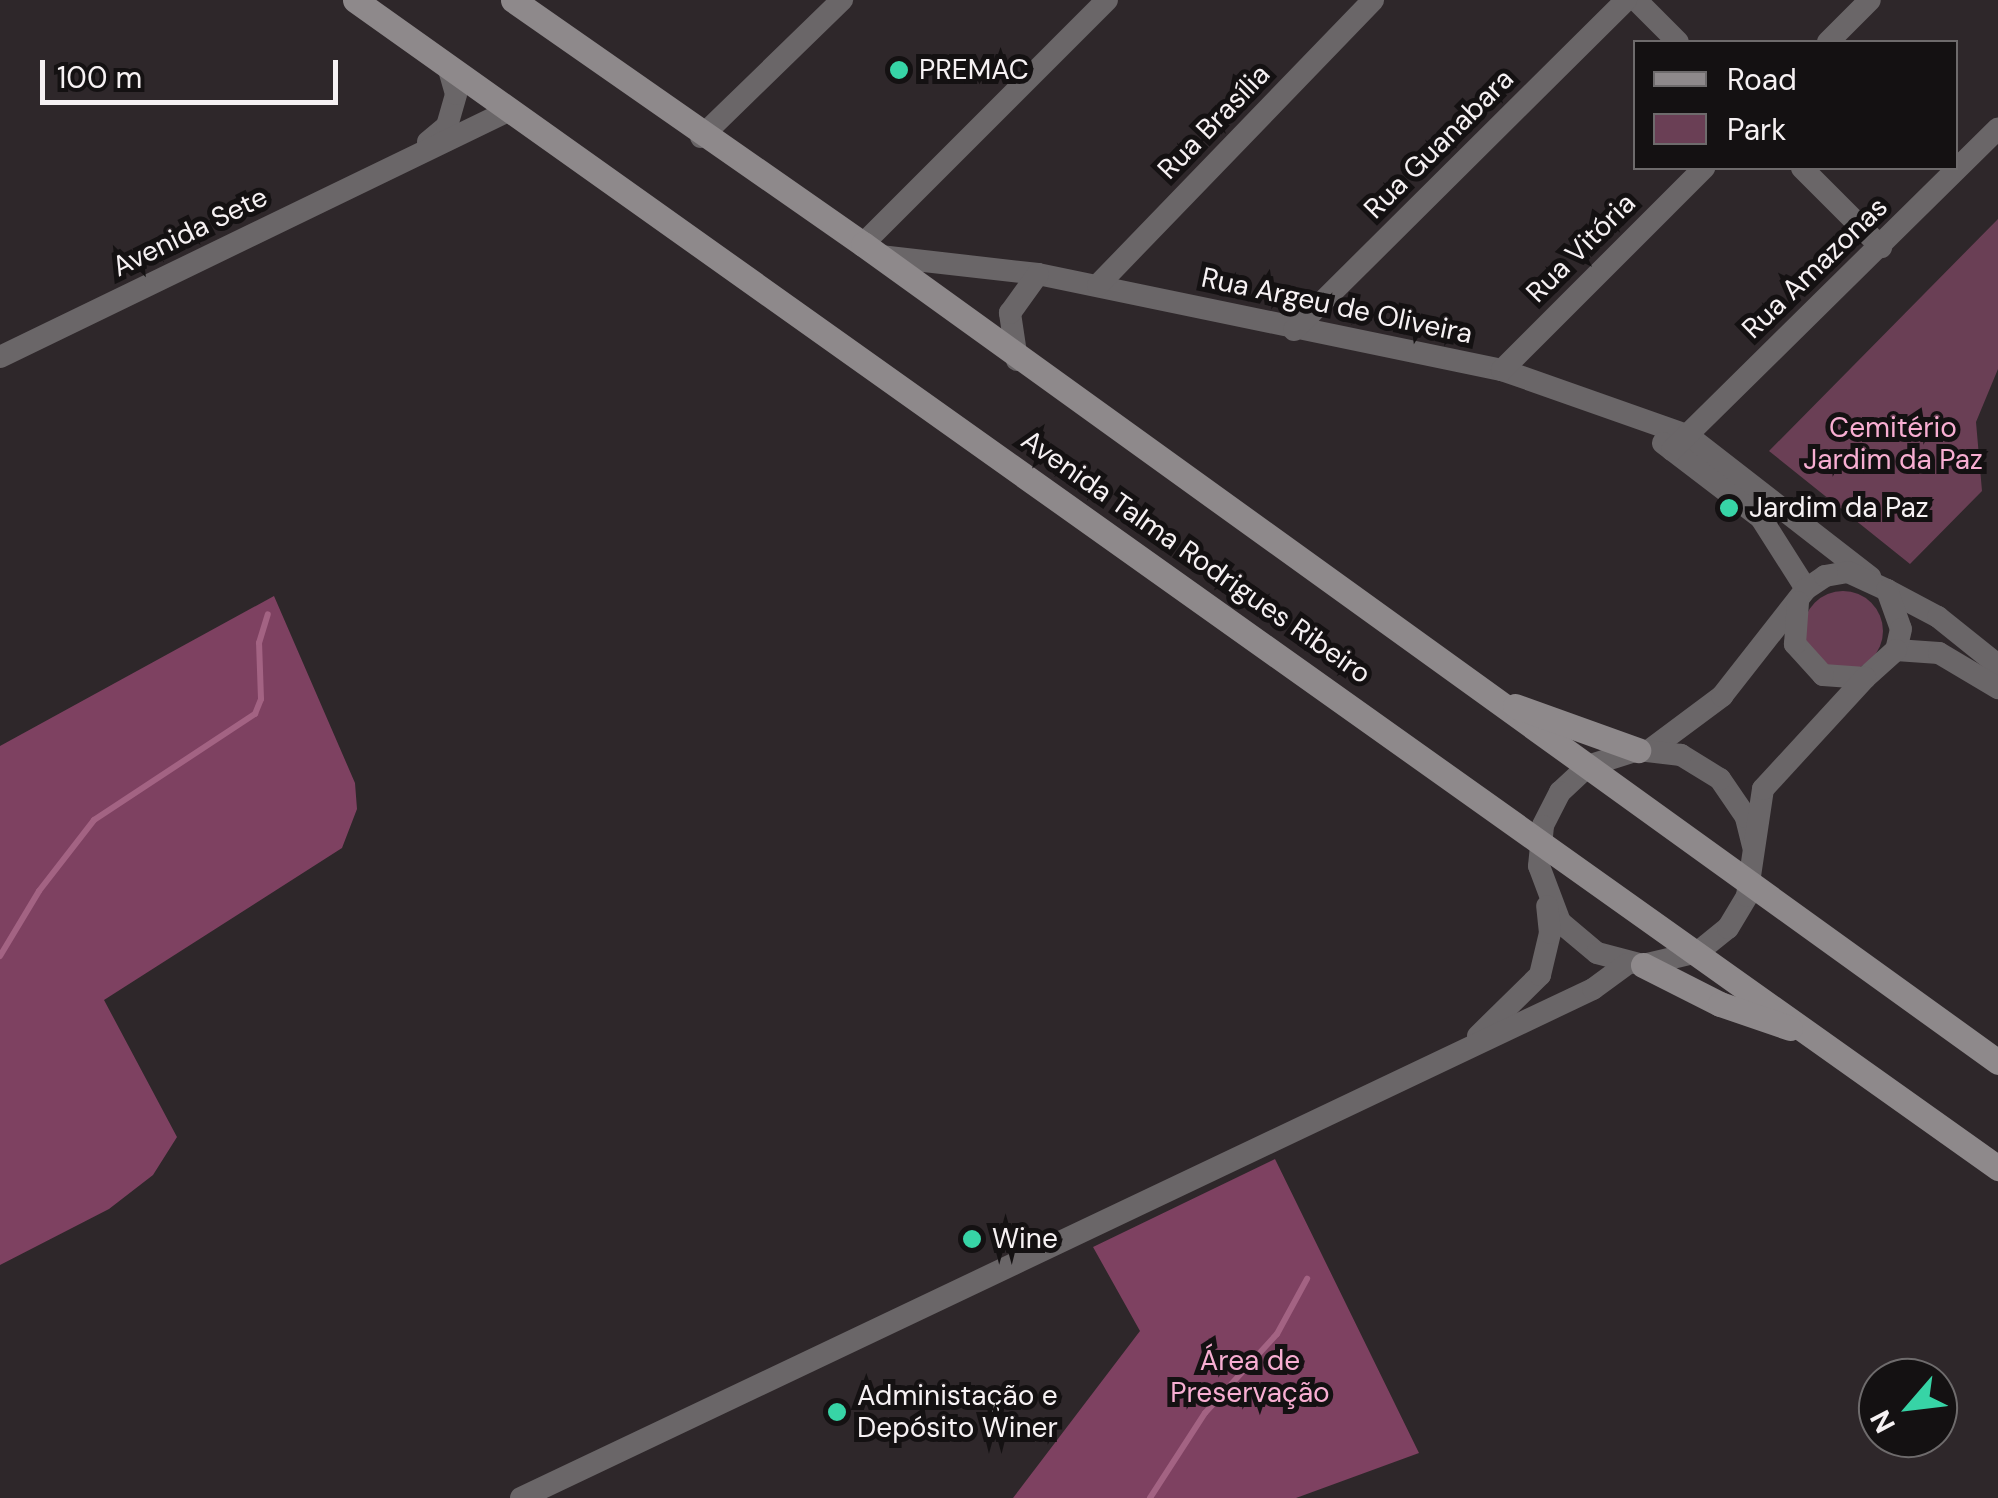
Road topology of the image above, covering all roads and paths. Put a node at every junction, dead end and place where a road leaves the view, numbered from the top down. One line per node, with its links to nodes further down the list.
1 (355, 0): 11 (main road, Avenida Talma Rodrigues Ribeiro)
2 (513, 0): 14 (main road, Avenida Talma Rodrigues Ribeiro)
3 (842, 0): 14 (street)
4 (1107, 0): 21 (street)
5 (1373, 0): 23 (street, Rua Brasília)
6 (1626, 0): 24 (street, Rua Guanabara)
7 (1636, 0): 9 (street)
8 (1870, 0): 10 (street)
9 (1676, 40)
10 (1830, 40)
11 (449, 70): 12 (main road, Avenida Talma Rodrigues Ribeiro); 15 (street, Avenida Sete)
12 (506, 112): 15 (street, Avenida Sete); 38 (main road, Avenida Talma Rodrigues Ribeiro)
13 (1998, 128): 16 (street, Rua Amazonas)
14 (702, 137): 21 (main road, Avenida Talma Rodrigues Ribeiro)
15 (406, 160): 25 (street, Avenida Sete)
16 (1958, 169)
17 (1702, 170): 27 (street, Rua Vitória)
18 (1804, 170): 20 (street)
19 (1957, 170): 20 (street, Rua Amazonas)
20 (1881, 247): 28 (street, Rua Amazonas)
21 (871, 250): 22 (street, Rua Argeu de Oliveira); 26 (main road, Avenida Talma Rodrigues Ribeiro)
22 (1038, 274): 23 (street, Rua Argeu de Oliveira); 26 (street)
23 (1098, 285): 24 (street, Rua Argeu de Oliveira)
24 (1294, 330): 27 (street, Rua Argeu de Oliveira)
25 (0, 357)
26 (1017, 360): 35 (main road, Avenida Talma Rodrigues Ribeiro)
27 (1502, 370): 28 (street, Rua Argeu de Oliveira)
28 (1680, 443): 29 (street); 30 (street)
29 (1879, 584): 30 (street); 31 (street); 32 (street)
30 (1802, 596): 33 (street); 36 (street)
31 (1896, 650): 33 (street); 34 (street)
32 (1998, 665)
33 (1865, 678): 39 (street)
34 (1998, 688)
35 (1500, 703): 36 (main road); 37 (main road, Avenida Talma Rodrigues Ribeiro)
36 (1644, 749): 37 (street); 39 (street)
37 (1588, 766): 38 (street); 40 (main road, Avenida Talma Rodrigues Ribeiro)
38 (1540, 839): 41 (street); 42 (main road, Avenida Talma Rodrigues Ribeiro)
39 (1753, 846): 40 (street)
40 (1751, 883): 42 (street); 46 (main road, Avenida Talma Rodrigues Ribeiro)
41 (1544, 893): 43 (street); 45 (street)
42 (1698, 952): 43 (street); 44 (main road, Avenida Talma Rodrigues Ribeiro)
43 (1635, 965): 44 (main road); 45 (street)
44 (1817, 1037): 47 (main road, Avenida Talma Rodrigues Ribeiro)
45 (1460, 1052): 48 (street)
46 (1998, 1062)
47 (1998, 1168)
48 (521, 1498)

